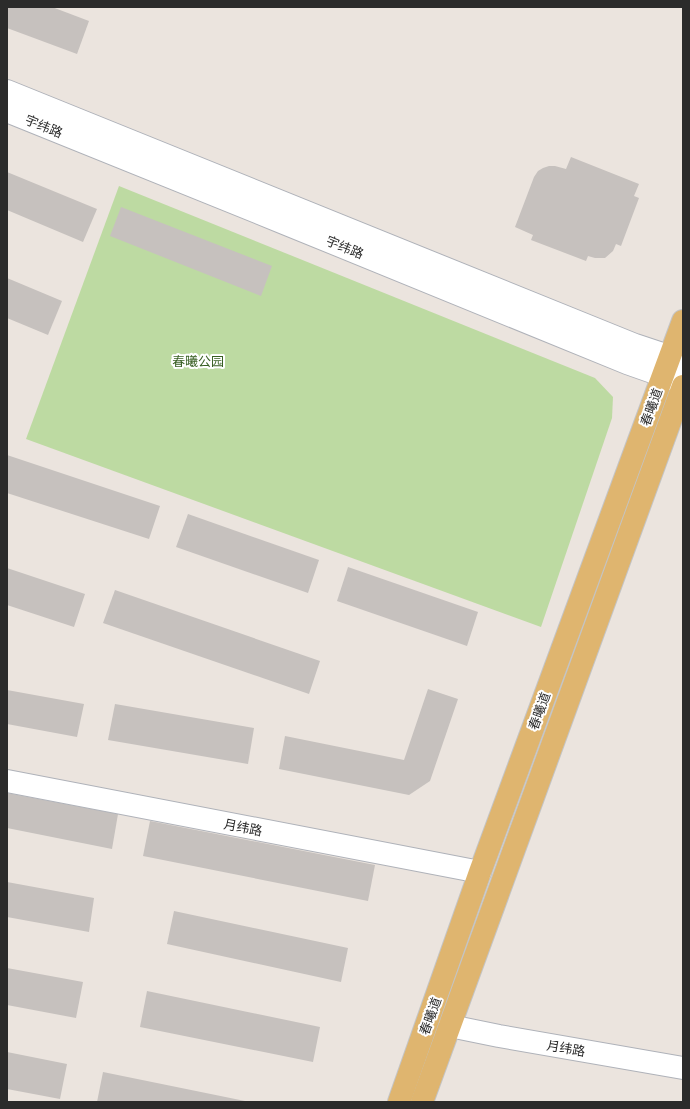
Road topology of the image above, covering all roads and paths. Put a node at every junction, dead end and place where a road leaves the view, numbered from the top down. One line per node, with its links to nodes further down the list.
1 (7, 92): 4 (street, 宇纬路)
2 (7, 111): 4 (street, 宇纬路)
3 (683, 321): 4 (main road, 春曦道)
4 (676, 373): 6 (main road, 春曦道); 7 (main road, 春曦道)
5 (7, 781): 6 (street, 月纬路)
6 (480, 872): 9 (main road, 春曦道)
7 (450, 1026): 8 (street, 月纬路); 10 (main road, 春曦道)
8 (683, 1068)
9 (398, 1102)
10 (422, 1102)

